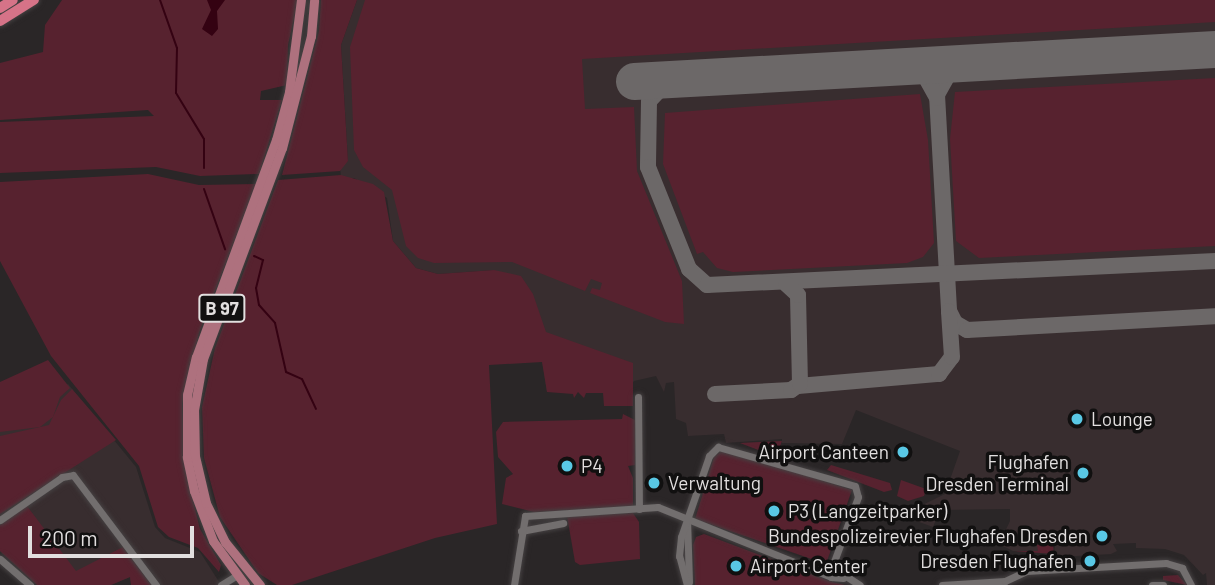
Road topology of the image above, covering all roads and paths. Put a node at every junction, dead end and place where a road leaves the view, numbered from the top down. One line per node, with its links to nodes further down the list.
1 (13, 0): 5 (highway)
2 (34, 0): 6 (highway)
3 (301, 0): 19 (main road, B 97)
4 (314, 0): 17 (main road, B 97)
5 (0, 8)
6 (0, 21)
7 (638, 397): 8 (street)
8 (639, 509): 9 (street); 13 (street)
9 (687, 517): 12 (street); 14 (street); 16 (street); 27 (street)
10 (0, 520): 22 (street)
11 (564, 523): 13 (street)
12 (711, 528): 14 (street); 18 (street)
13 (521, 531): 26 (street)
14 (690, 536): 27 (street)
15 (0, 559): 21 (street)
16 (832, 567): 18 (street); 20 (street)
17 (246, 568): 19 (main road); 25 (main road, B 97)
18 (819, 571): 20 (street)
19 (236, 575): 23 (street); 24 (main road, B 97)
20 (843, 578): 28 (street)
21 (30, 585)
22 (156, 585)
23 (222, 585)
24 (245, 585)
25 (260, 585)
26 (514, 585)
27 (688, 585)
28 (860, 585)
29 (942, 585): 32 (street)
30 (1152, 585): 31 (street)
31 (1163, 585)
32 (1191, 585)

